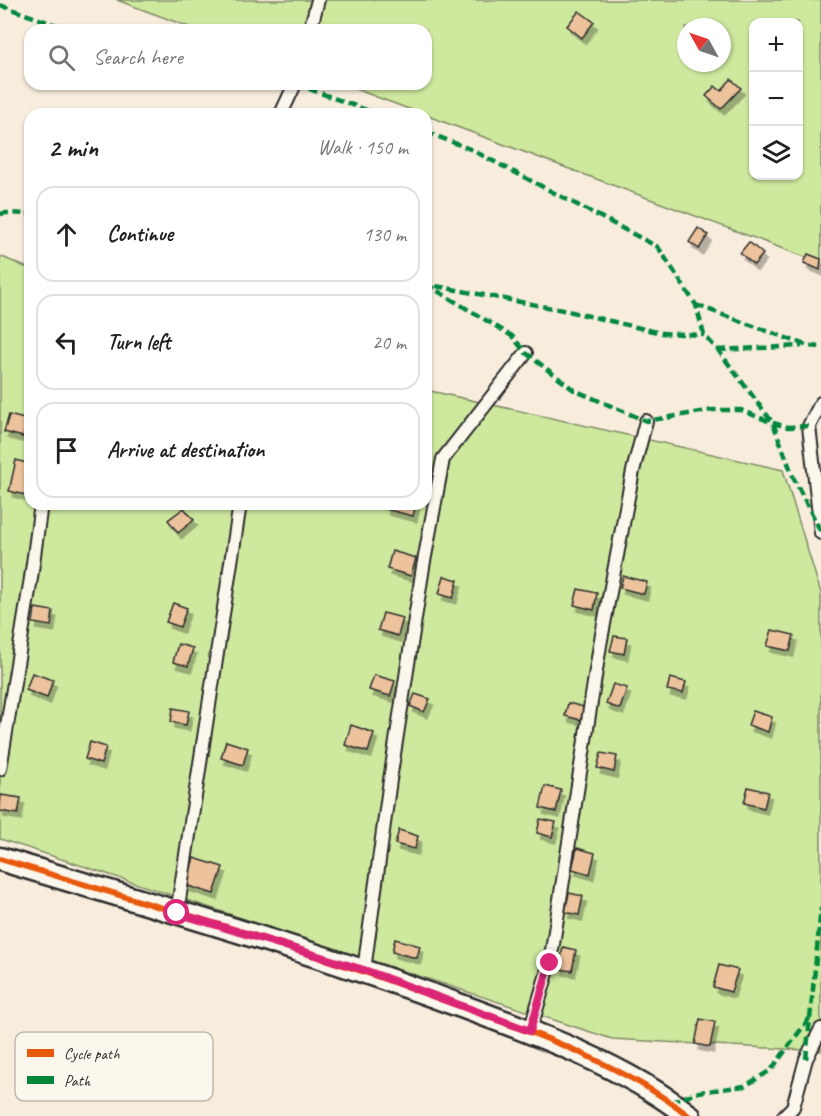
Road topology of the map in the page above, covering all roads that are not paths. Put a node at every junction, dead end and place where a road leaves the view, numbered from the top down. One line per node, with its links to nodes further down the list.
1 (318, 0): 2 (lane)
2 (312, 24)
3 (292, 90): 4 (lane)
4 (284, 108)
5 (526, 353): 14 (lane)
6 (821, 403): 10 (lane)
7 (646, 421): 16 (lane)
8 (40, 510): 11 (lane)
9 (239, 510): 13 (lane)
10 (821, 533)
11 (0, 769)
12 (0, 859): 13 (street)
13 (177, 913): 14 (street)
14 (364, 970): 16 (street)
15 (821, 1029): 17 (lane)
16 (530, 1031): 18 (street)
17 (791, 1113)
18 (689, 1116)

